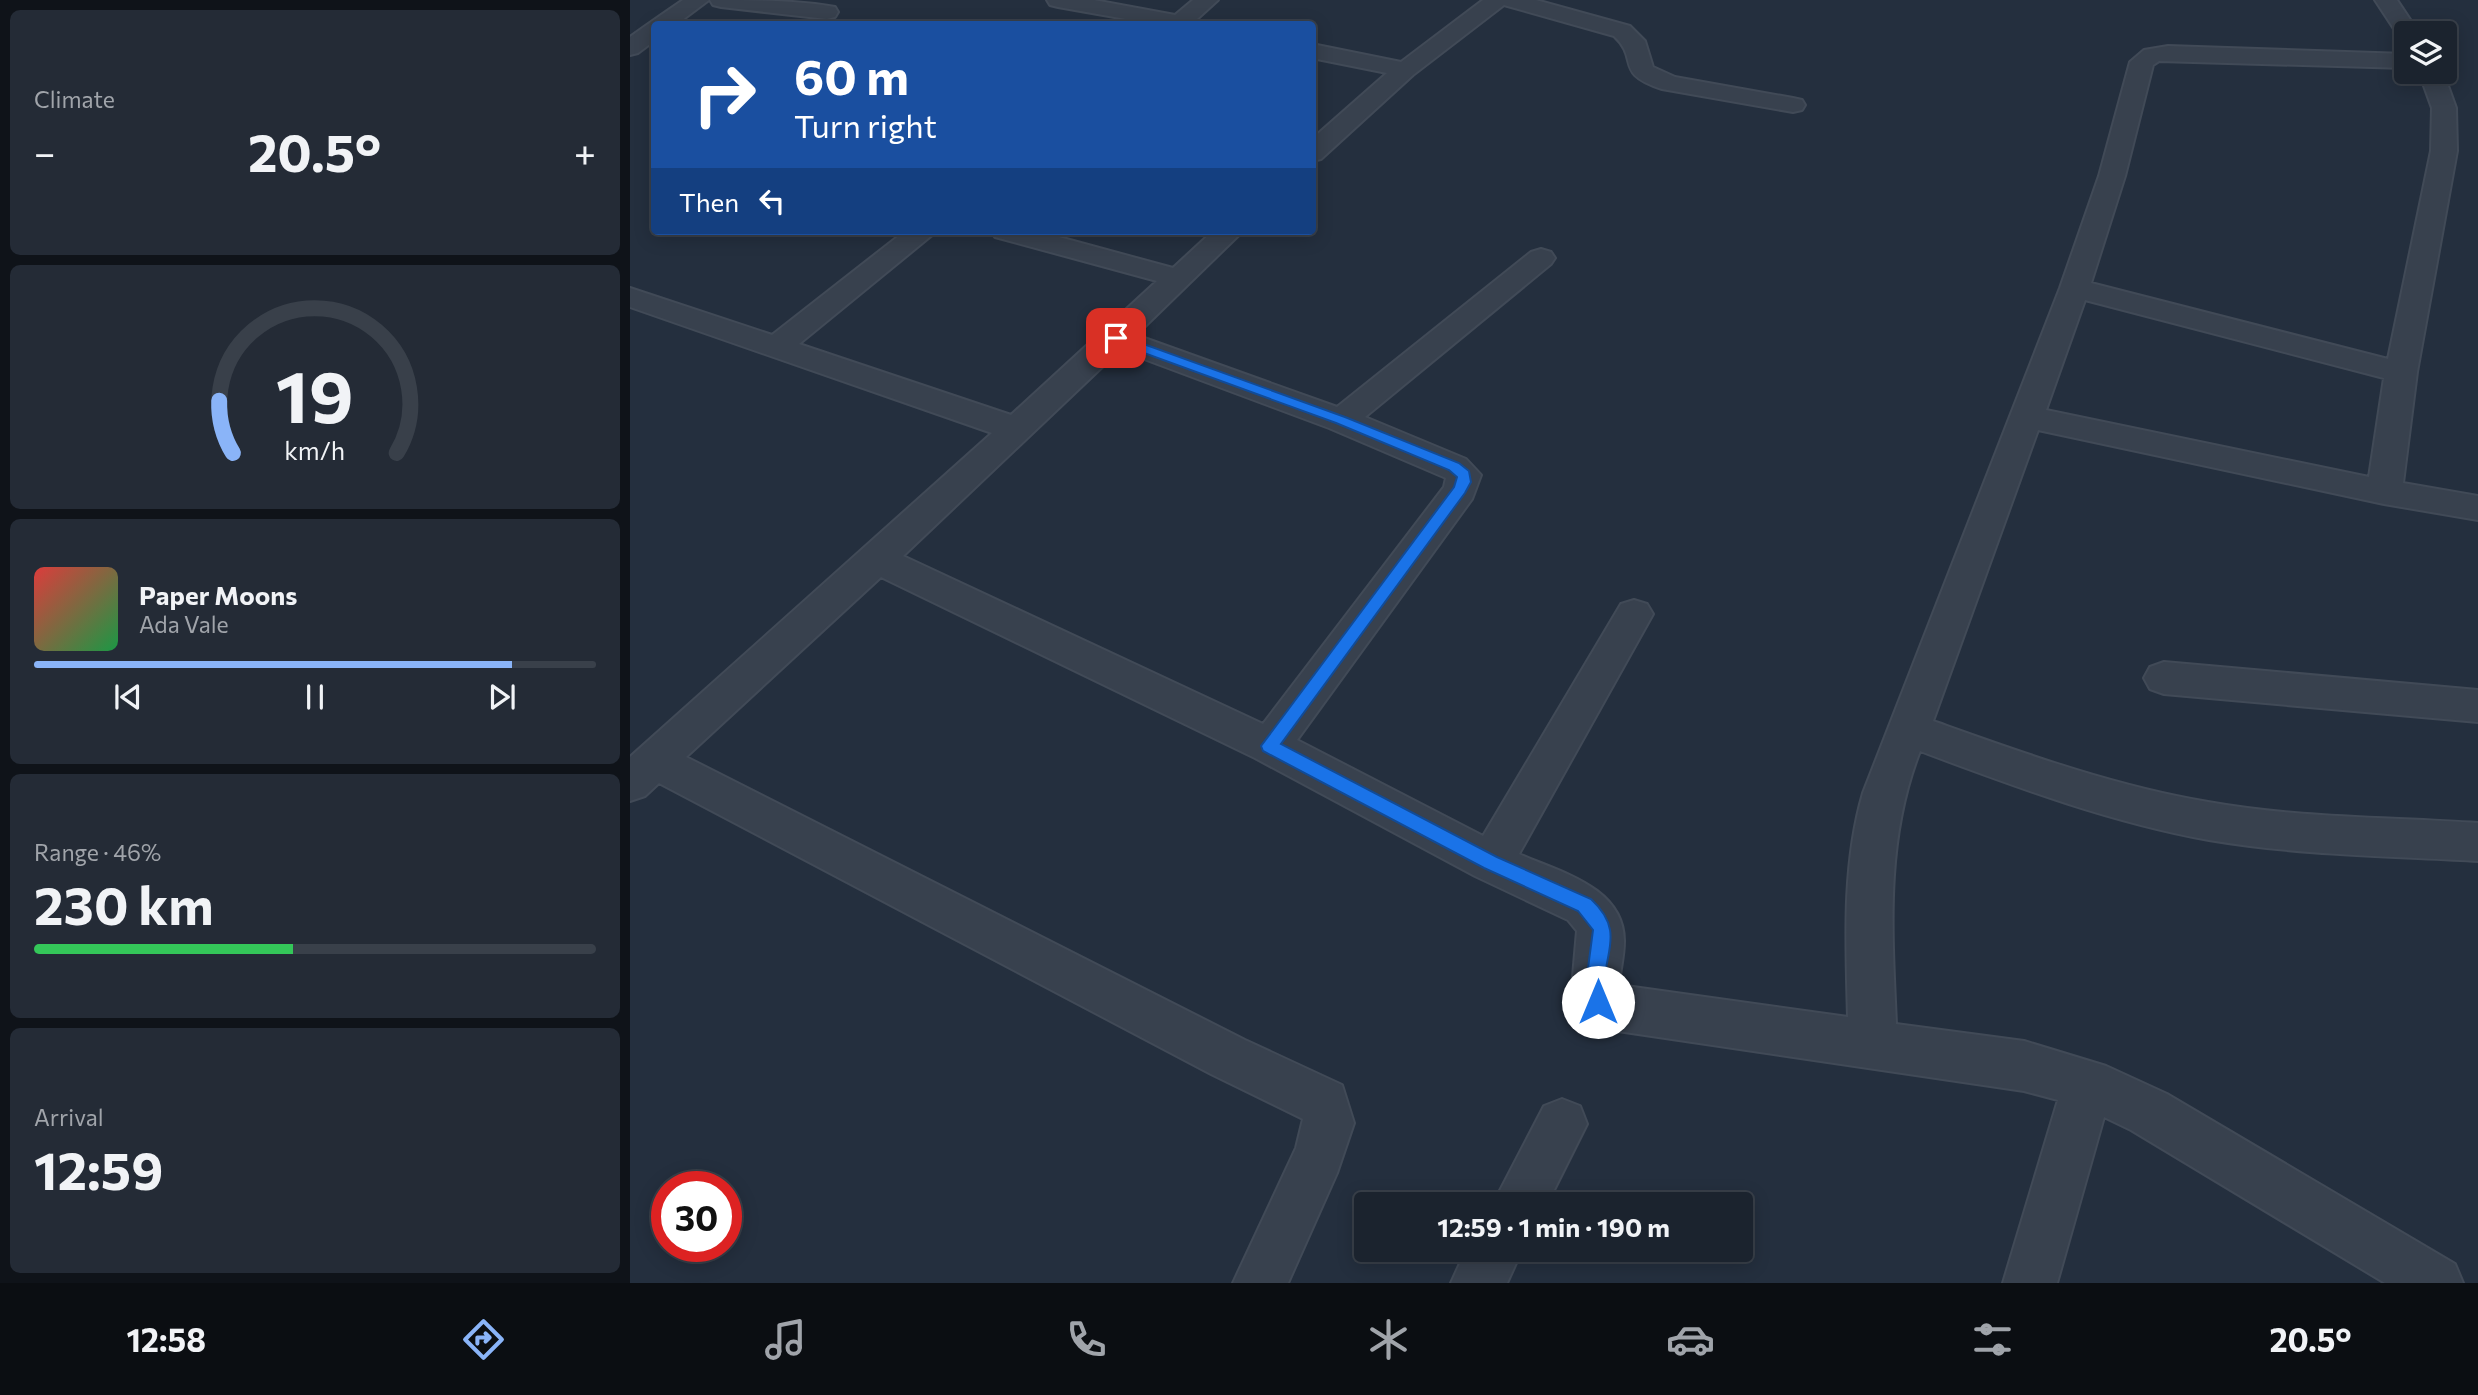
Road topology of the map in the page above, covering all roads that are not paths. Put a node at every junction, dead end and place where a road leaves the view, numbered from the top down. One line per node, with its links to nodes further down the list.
1 (698, 0): 9 (street)
2 (721, 0): 8 (street)
3 (1058, 0): 10 (street)
4 (1207, 0): 11 (street)
5 (1497, 0): 17 (street)
6 (1511, 0): 19 (street)
7 (2386, 0): 12 (street)
8 (827, 12)
9 (667, 21)
10 (1166, 21)
11 (1184, 21)
12 (2400, 21)
13 (651, 33): 14 (street)
14 (630, 48)
15 (1316, 52): 17 (street)
16 (2394, 61): 26 (street)
17 (1405, 70): 20 (street)
18 (2435, 84): 30 (street)
19 (1793, 105)
20 (1316, 149)
21 (918, 235): 29 (street)
22 (1020, 235): 25 (street)
23 (1225, 235): 25 (street)
24 (1541, 258): 32 (street)
25 (1178, 278): 28 (street)
26 (2075, 288): 30 (street); 31 (street)
27 (630, 297): 29 (street)
28 (1116, 338): 32 (street); 33 (street)
29 (775, 348): 33 (street)
30 (2401, 372): 34 (street)
31 (2028, 417): 34 (street); 40 (street)
32 (1341, 420): 41 (street)
33 (1016, 429): 36 (street)
34 (2384, 492): 35 (street)
35 (2478, 508)
36 (877, 559): 41 (street); 42 (street)
37 (1634, 614): 44 (street)
38 (2164, 678): 39 (street)
39 (2478, 706)
40 (1909, 730): 43 (street); 45 (street)
41 (1269, 746): 44 (street)
42 (642, 772): 50 (street)
43 (2478, 842)
44 (1491, 862): 45 (street)
45 (1873, 1042): 46 (street)
46 (2088, 1084): 52 (street); 53 (street)
47 (1562, 1124): 48 (street)
48 (1525, 1192)
49 (1489, 1262): 51 (street)
50 (1260, 1283)
51 (1478, 1283)
52 (2031, 1283)
53 (2436, 1283)

